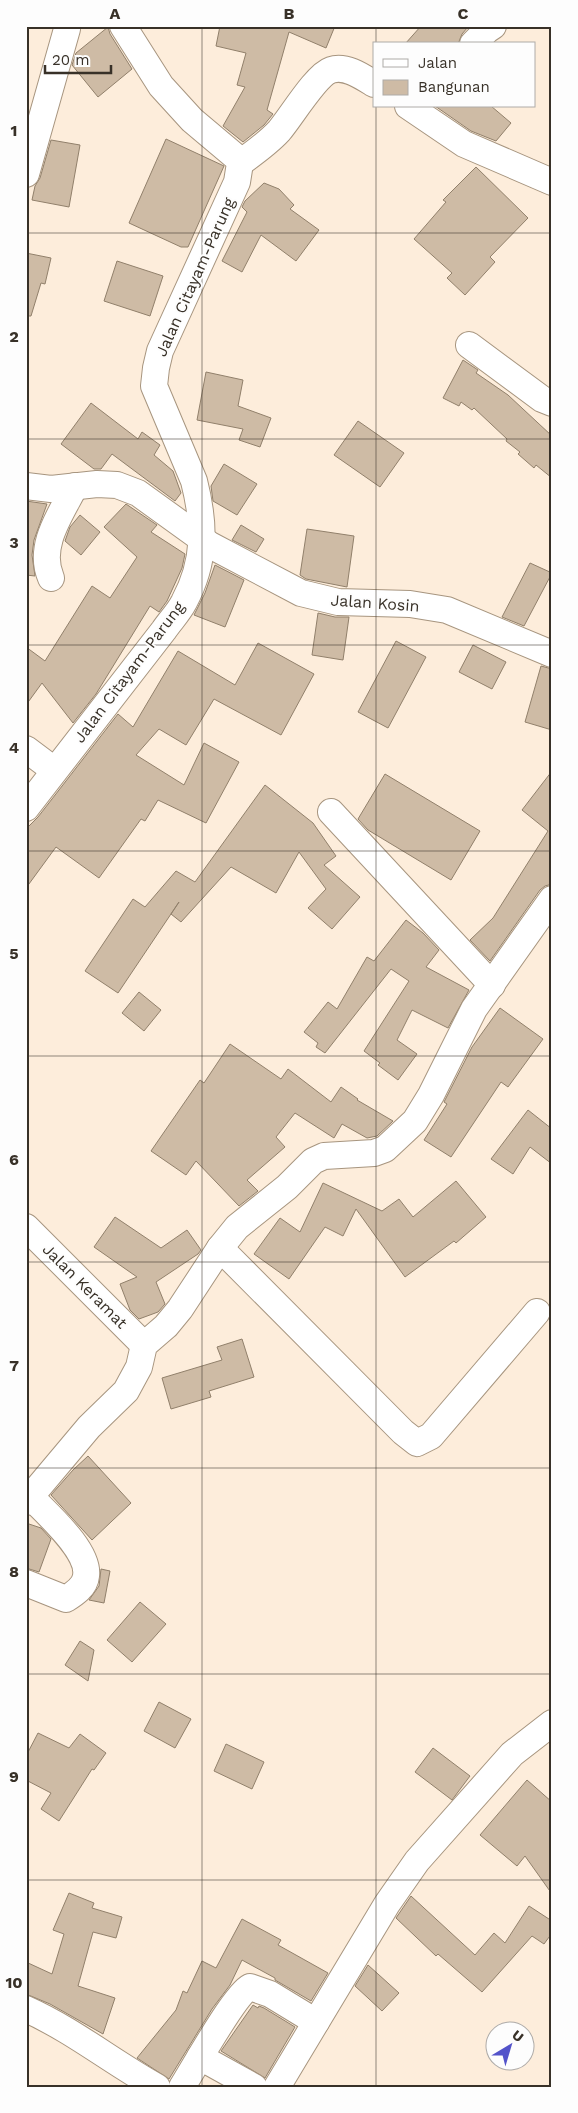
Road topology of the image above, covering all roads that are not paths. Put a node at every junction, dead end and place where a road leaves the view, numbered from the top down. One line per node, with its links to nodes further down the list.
1 (123, 26): 7 (street)
2 (493, 26): 4 (street)
3 (67, 27): 8 (street)
4 (475, 42)
5 (373, 83): 7 (street)
6 (413, 108): 9 (street)
7 (240, 163): 14 (street, Jalan Citayam-Parung)
8 (26, 174)
9 (552, 182)
10 (469, 345): 11 (street)
11 (552, 403)
12 (26, 486): 13 (street, Jalan Kosin)
13 (75, 486): 14 (street, Jalan Kosin); 15 (street)
14 (203, 540): 16 (street, Jalan Kosin); 18 (street, Jalan Citayam-Parung)
15 (51, 578)
16 (552, 654)
17 (26, 749): 18 (street)
18 (54, 770): 19 (street, Jalan Citayam-Parung)
19 (26, 808)
20 (331, 812): 22 (street)
21 (552, 899): 22 (street)
22 (492, 985): 24 (street)
23 (26, 1227): 26 (street, Jalan Keramat)
24 (220, 1248): 25 (street); 26 (street)
25 (537, 1312)
26 (144, 1345): 27 (street)
27 (28, 1500): 28 (street)
28 (26, 1583)
29 (552, 1723): 31 (street)
30 (26, 2009): 33 (street)
31 (316, 2022): 32 (street); 36 (street)
32 (200, 2057): 34 (street); 35 (street)
33 (157, 2087)
34 (182, 2087)
35 (254, 2087)
36 (277, 2087)

